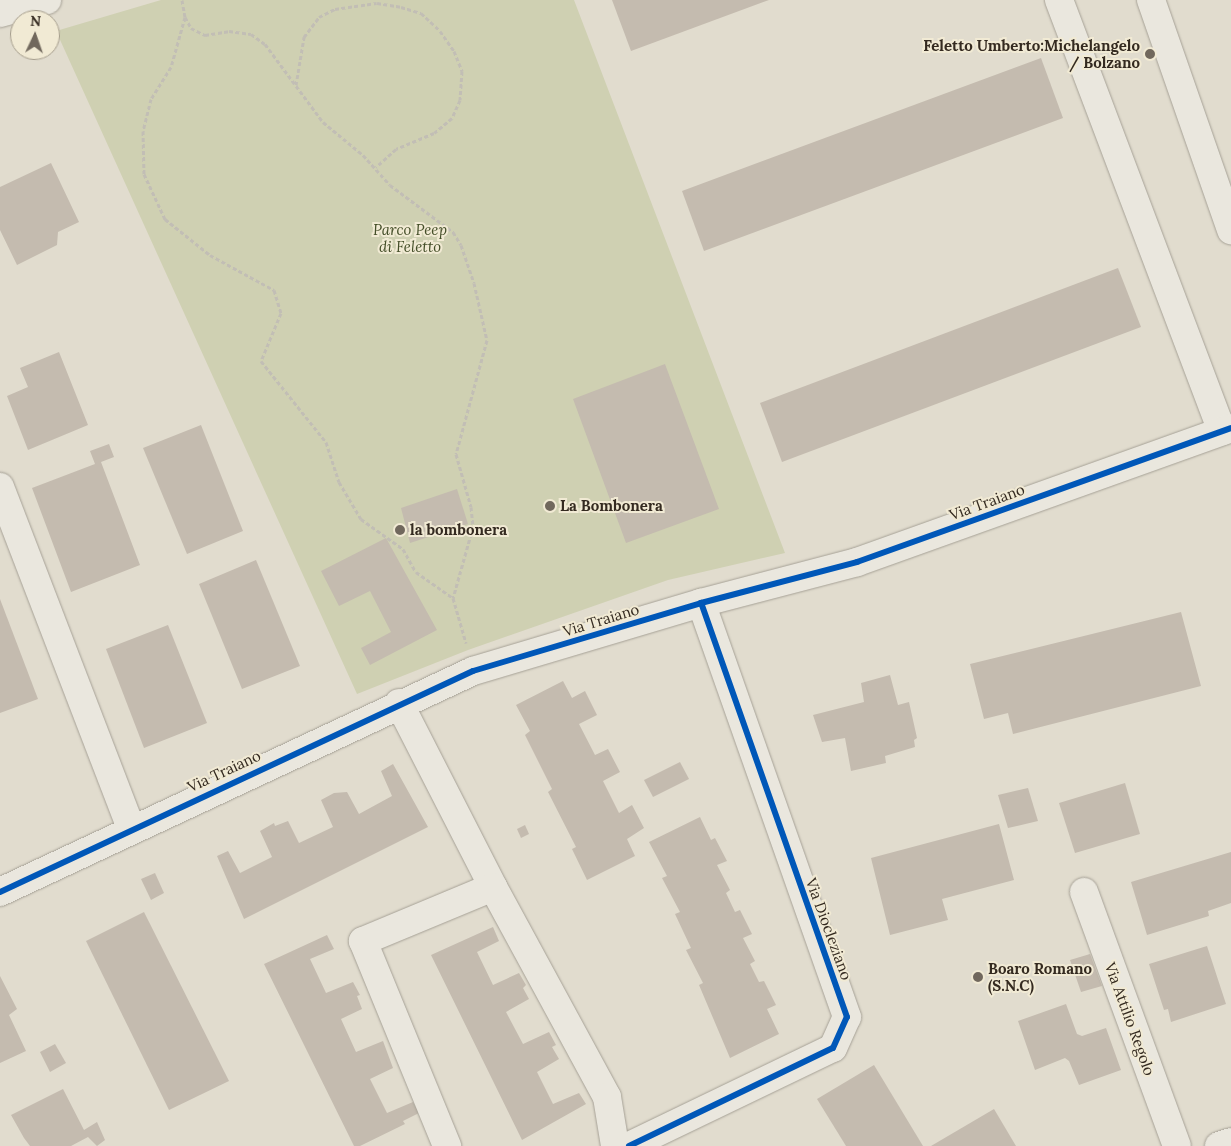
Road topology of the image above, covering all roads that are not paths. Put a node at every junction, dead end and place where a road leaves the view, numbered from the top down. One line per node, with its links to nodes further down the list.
1 (47, 0): 4 (street)
2 (1059, 0): 6 (street)
3 (1151, 0): 5 (street)
4 (0, 13)
5 (1231, 230)
6 (1226, 429): 8 (street, Via Traiano)
7 (0, 487): 10 (street)
8 (701, 603): 9 (street, Via Traiano); 17 (street, Via Diocleziano)
9 (400, 703): 10 (street, Via Traiano); 11 (street)
10 (130, 828): 12 (street, Via Traiano)
11 (493, 887): 15 (street); 16 (street)
12 (0, 892)
13 (1084, 892): 18 (street, Via Attilio Regolo)
14 (1231, 1142): 19 (street)
15 (447, 1146)
16 (614, 1146)
17 (629, 1146)
18 (1176, 1146)
19 (1219, 1146)

